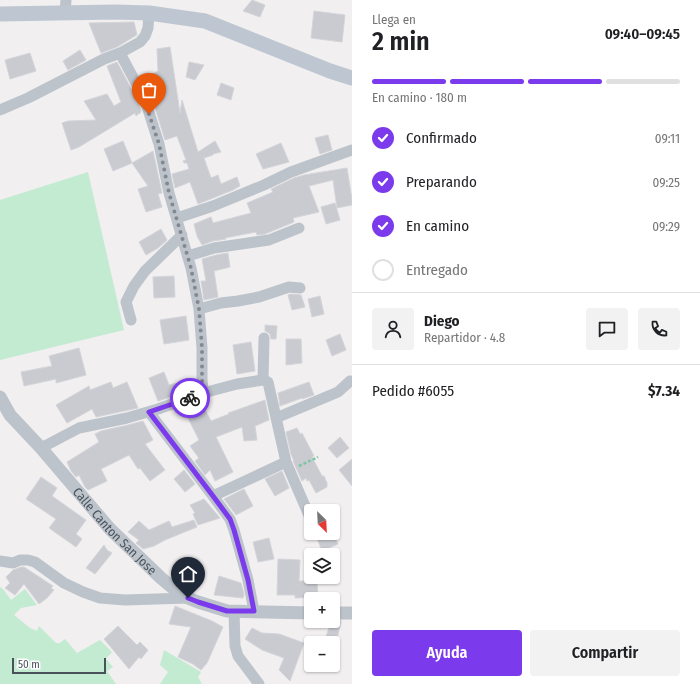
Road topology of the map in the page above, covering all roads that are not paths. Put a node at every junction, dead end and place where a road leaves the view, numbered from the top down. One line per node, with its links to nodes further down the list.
1 (65, 6): 2 (main road); 3 (main road)
2 (149, 13): 4 (street); 5 (main road)
3 (0, 14)
4 (120, 53): 6 (street); 8 (street)
5 (352, 78)
6 (0, 110)
7 (352, 150): 8 (street)
8 (177, 218): 10 (street)
9 (299, 228): 11 (street)
10 (182, 235): 11 (street); 14 (street)
11 (188, 256): 13 (street)
12 (300, 288): 13 (street)
13 (199, 309): 18 (street)
14 (131, 320)
15 (264, 338): 16 (street)
16 (262, 380): 18 (street); 21 (street)
17 (350, 381): 21 (street)
18 (203, 393): 20 (street)
19 (0, 397): 22 (street, Calle Canton San Jose)
20 (149, 412): 22 (street); 24 (street)
21 (276, 418): 23 (street)
22 (41, 448): 27 (street, Calle Canton San Jose)
23 (286, 462): 24 (street); 25 (street)
24 (213, 496): 28 (street)
25 (304, 504)
26 (0, 561): 27 (street)
27 (188, 598): 29 (street, Calle Canton San Jose)
28 (254, 611): 29 (street, Calle Canton San Jose); 30 (street, Calle Canton San Jose)
29 (234, 612): 33 (street)
30 (304, 613)
31 (340, 613): 32 (street)
32 (352, 613)
33 (259, 684)

